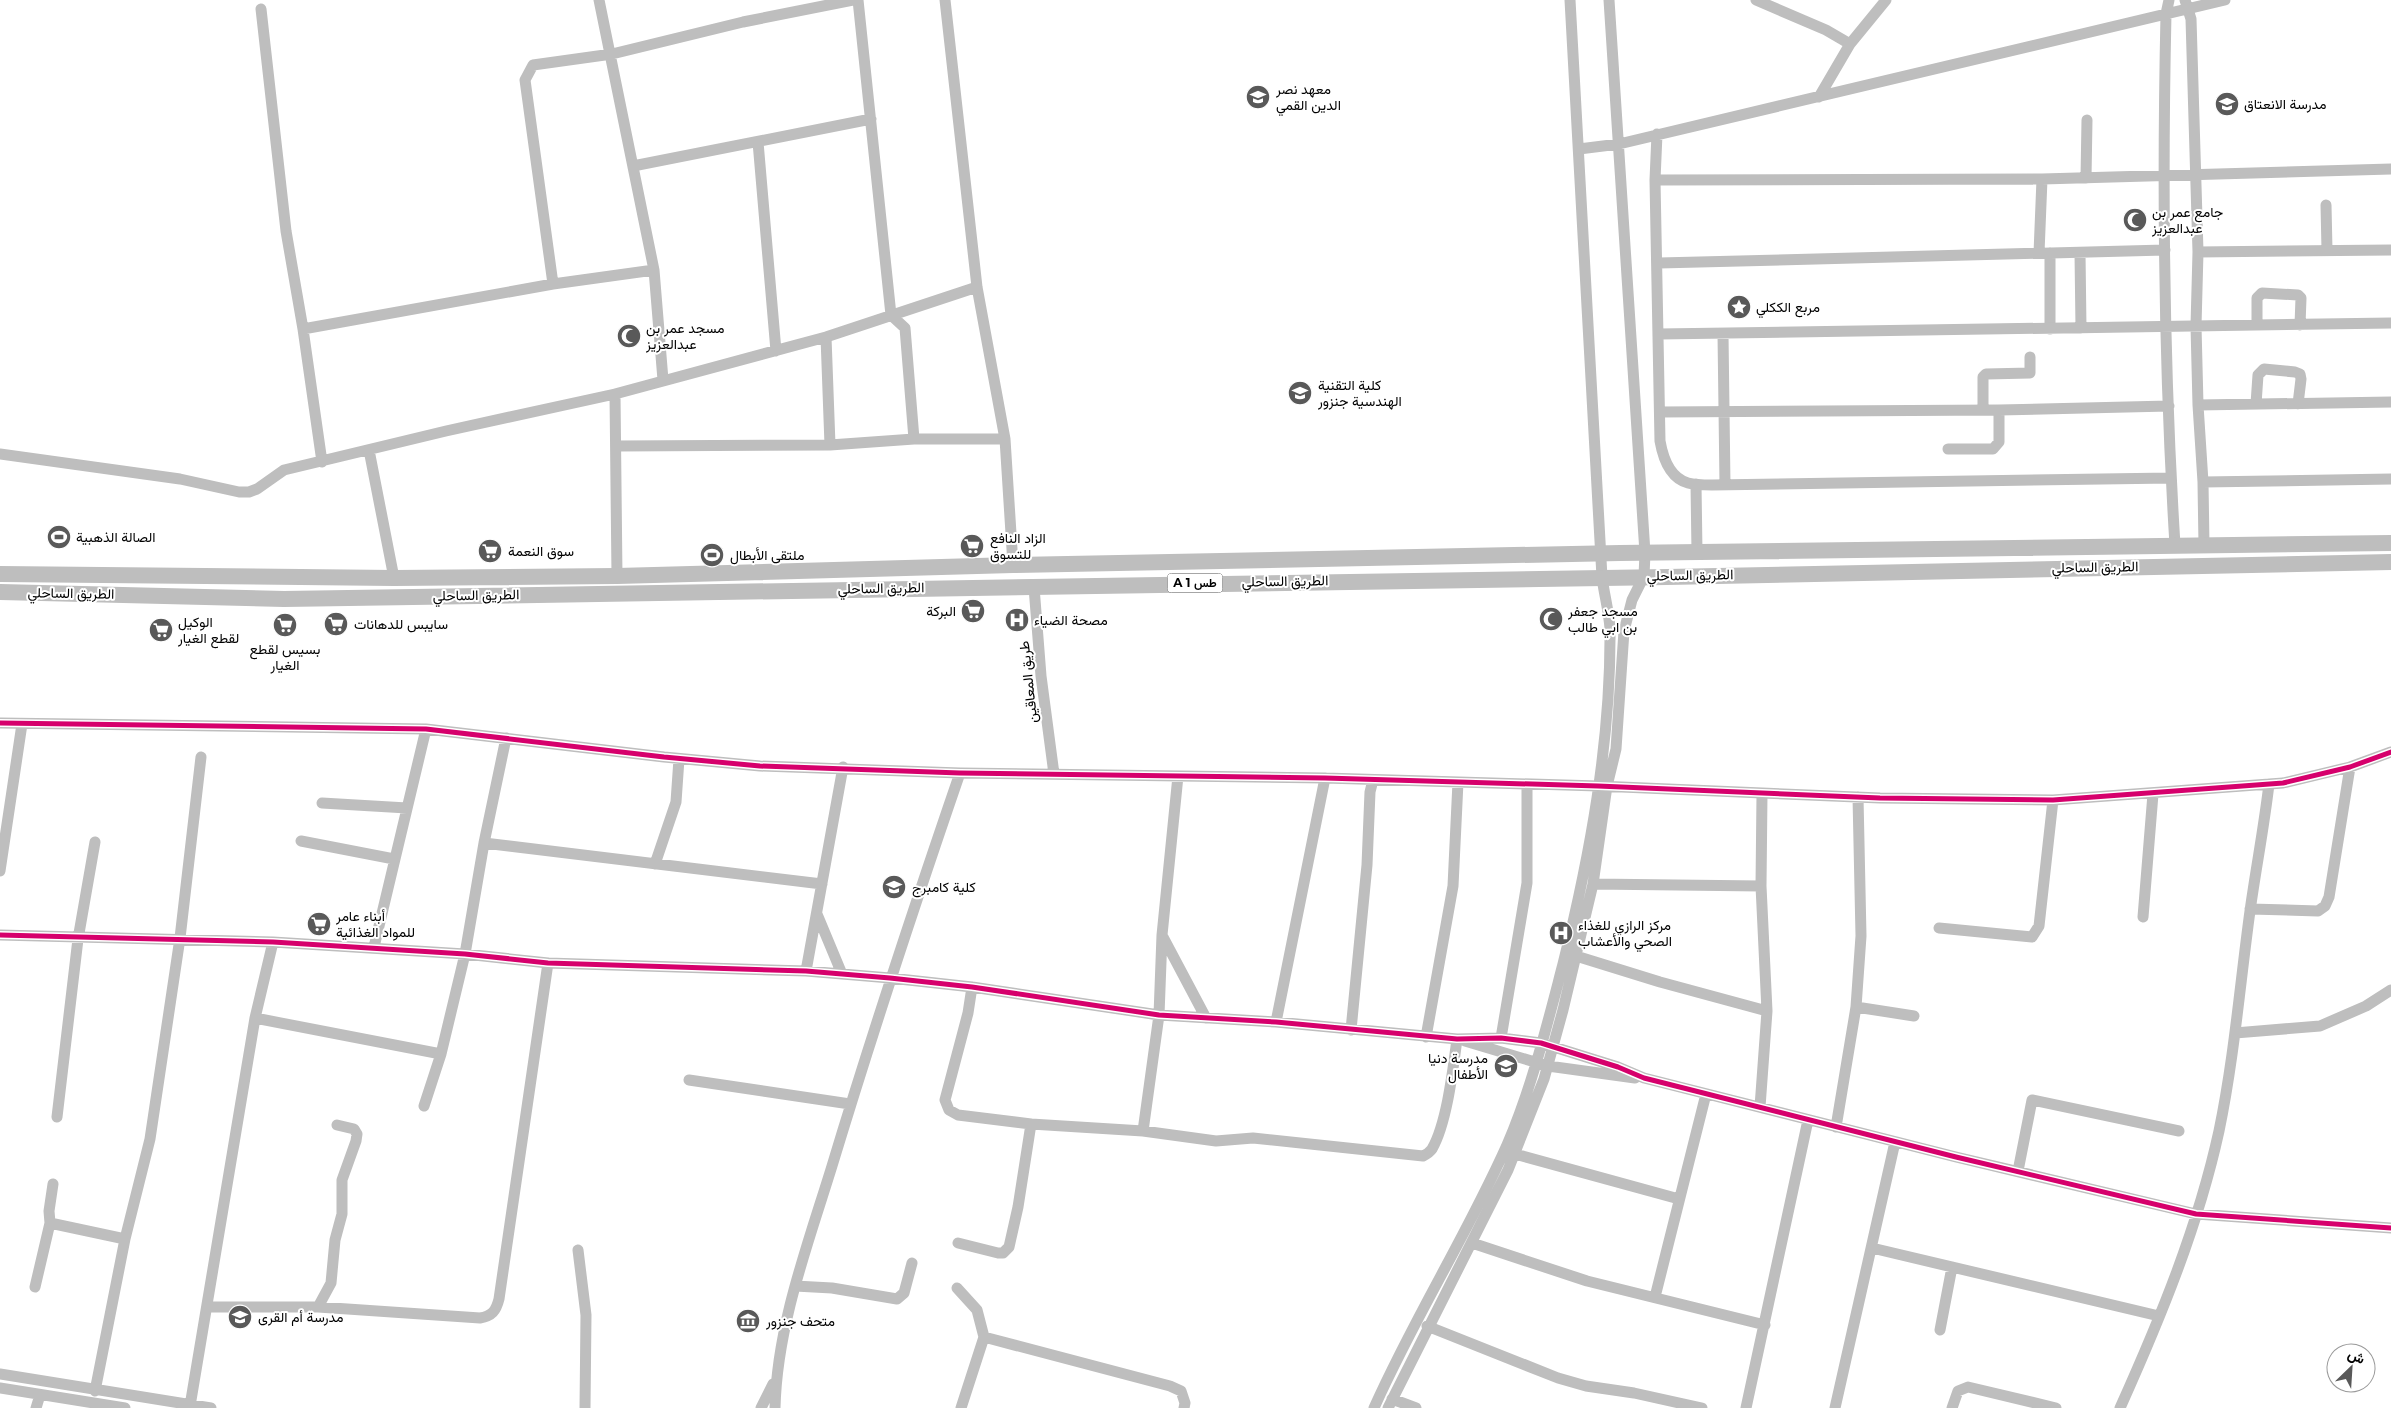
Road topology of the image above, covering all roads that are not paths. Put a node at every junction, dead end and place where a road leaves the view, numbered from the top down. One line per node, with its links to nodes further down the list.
1 (599, 0): 15 (street)
2 (853, 0): 15 (street)
3 (858, 0): 17 (street)
4 (945, 0): 40 (street)
5 (1570, 0): 22 (street)
6 (1609, 0): 21 (street)
7 (1756, 0): 14 (street)
8 (1886, 0): 14 (street)
9 (2169, 0): 13 (street)
10 (2225, 0): 11 (street)
11 (2186, 4): 13 (street); 25 (street)
12 (261, 9): 48 (street)
13 (2166, 14): 16 (street); 26 (street)
14 (1850, 44): 16 (street)
15 (612, 54): 23 (street); 39 (street)
16 (1819, 97): 19 (street)
17 (871, 119): 20 (street); 41 (street)
18 (2086, 120): 27 (street)
19 (1657, 134): 21 (street); 29 (street)
20 (758, 142): 23 (street); 53 (street)
21 (1619, 144): 22 (street); 83 (street)
22 (1579, 149): 84 (street)
23 (633, 166): 38 (street)
24 (2391, 169): 25 (street)
25 (2196, 174): 26 (street); 35 (street)
26 (2163, 175): 27 (street); 31 (street)
27 (2086, 178): 28 (street)
28 (2042, 179): 29 (street); 36 (street)
29 (1656, 180): 37 (street)
30 (2326, 205): 32 (street)
31 (2165, 250): 34 (street); 46 (street)
32 (2327, 250): 33 (street); 35 (street)
33 (2391, 250)
34 (2080, 252): 36 (street); 47 (street)
35 (2198, 252): 44 (street)
36 (2045, 253): 37 (street); 49 (street)
37 (1658, 263): 50 (street)
38 (654, 270): 39 (street); 55 (street)
39 (554, 284): 48 (street)
40 (977, 287): 41 (street); 67 (street)
41 (891, 315): 52 (street); 66 (street)
42 (2391, 323): 43 (street)
43 (2300, 325): 45 (street); 45 (street)
44 (2196, 326): 45 (street); 46 (street); 60 (street)
45 (2257, 326)
46 (2166, 327): 47 (street); 61 (street)
47 (2081, 328): 49 (street)
48 (303, 329): 73 (street)
49 (2050, 329): 51 (street)
50 (1659, 334): 51 (street); 65 (street)
51 (1723, 334): 63 (street)
52 (826, 337): 53 (street); 68 (street)
53 (776, 351): 55 (street)
54 (2030, 357): 62 (street)
55 (664, 380): 56 (street)
56 (615, 394): 69 (street); 71 (street)
57 (2391, 402): 59 (street)
58 (2256, 404): 59 (street); 59 (street); 60 (street)
59 (2298, 404)
60 (2198, 405): 76 (street)
61 (2169, 406): 64 (street); 74 (street)
62 (1983, 409): 63 (street); 64 (street)
63 (1724, 410): 65 (street); 78 (street)
64 (1999, 410): 70 (street)
65 (1660, 412): 77 (street)
66 (914, 439): 67 (street); 68 (street)
67 (1005, 440): 86 (street)
68 (830, 445): 69 (street)
69 (616, 446): 88 (street)
70 (1948, 449)
71 (369, 450): 73 (street); 91 (street)
72 (0, 454): 73 (street)
73 (322, 462)
74 (2171, 478): 78 (street); 80 (street)
75 (2391, 478): 76 (street)
76 (2203, 482): 81 (street)
77 (1696, 484): 78 (street); 82 (street)
78 (1725, 485)
79 (2391, 542): 81 (highway, الطريق الساحلي / A 1 طس)
80 (2175, 545): 81 (highway, الطريق الساحلي / A 1 طس); 82 (highway, الطريق الساحلي / A 1 طس)
81 (2204, 545)
82 (1697, 552): 83 (highway, الطريق الساحلي / A 1 طس)
83 (1645, 553): 84 (highway, الطريق الساحلي / A 1 طس); 89 (street)
84 (1601, 554): 86 (highway, الطريق الساحلي / A 1 طس); 90 (street)
85 (2391, 562): 89 (highway, الطريق الساحلي / A 1 طس)
86 (1013, 565): 88 (highway, الطريق الساحلي / A 1 طس)
87 (0, 574): 91 (highway, الطريق الساحلي / A 1 طس)
88 (617, 576): 91 (highway, الطريق الساحلي / A 1 طس)
89 (1644, 576): 90 (highway, الطريق الساحلي / A 1 طس); 111 (street)
90 (1602, 577): 92 (highway, الطريق الساحلي / A 1 طس); 111 (street)
91 (394, 578)
92 (1034, 586): 93 (highway, الطريق الساحلي / A 1 طس); 104 (street, طريق المعاقين)
93 (0, 592)
94 (0, 723): 95 (street)
95 (22, 724): 96 (street); 123 (street)
96 (426, 729): 97 (street); 117 (street)
97 (506, 738): 100 (street); 120 (street)
98 (2391, 752): 102 (street)
99 (201, 757): 133 (street)
100 (679, 758): 101 (street); 122 (street)
101 (843, 767): 103 (street); 124 (street)
102 (2350, 767): 110 (street); 127 (street)
103 (960, 773): 104 (street); 142 (street)
104 (1054, 774): 105 (street)
105 (1178, 776): 106 (street); 132 (street)
106 (1325, 778): 107 (street); 151 (street)
107 (1373, 780): 108 (street); 152 (street)
108 (1458, 782): 109 (street); 154 (street)
109 (1527, 784): 111 (street); 155 (street)
110 (2270, 784): 113 (street); 127 (street)
111 (1602, 786): 112 (street); 125 (street); 157 (street)
112 (1762, 794): 114 (street); 126 (street)
113 (2153, 794): 115 (street); 129 (street)
114 (1858, 797): 115 (street); 145 (street)
115 (2053, 800): 130 (street)
116 (322, 803): 117 (street)
117 (407, 808): 121 (street)
118 (301, 841): 121 (street)
119 (95, 842): 134 (street)
120 (484, 843): 122 (street); 137 (street)
121 (394, 859): 136 (street)
122 (655, 864): 124 (street)
123 (0, 871)
124 (822, 884): 128 (street)
125 (1593, 884): 126 (street); 138 (street)
126 (1761, 886): 146 (street)
127 (2250, 909): 153 (street)
128 (817, 914): 140 (street); 141 (street)
129 (2144, 917)
130 (1939, 928)
131 (0, 935): 134 (street)
132 (1162, 935): 147 (street); 150 (street)
133 (180, 938): 134 (street); 135 (street); 183 (street)
134 (78, 939): 168 (street)
135 (273, 942): 136 (street); 149 (street)
136 (374, 947): 137 (street)
137 (465, 954): 139 (street); 159 (street)
138 (1576, 956): 146 (street); 158 (street)
139 (548, 963): 140 (street); 195 (street)
140 (806, 971): 141 (street)
141 (842, 974): 142 (street)
142 (890, 978): 143 (street); 165 (street)
143 (972, 987): 147 (street); 170 (street)
144 (2391, 990): 153 (street)
145 (1856, 1007): 148 (street); 172 (street)
146 (1768, 1011): 167 (street)
147 (1158, 1015): 150 (street); 174 (street)
148 (1914, 1016)
149 (254, 1018): 159 (street); 194 (street)
150 (1206, 1018): 151 (street)
151 (1276, 1022): 152 (street)
152 (1350, 1030): 154 (street)
153 (2235, 1033): 180 (street)
154 (1426, 1037): 156 (street)
155 (1501, 1038): 156 (street); 157 (street)
156 (1459, 1039): 160 (street); 174 (street)
157 (1541, 1043): 158 (street); 160 (street)
158 (1553, 1047): 161 (street); 162 (street)
159 (440, 1054): 166 (street)
160 (1536, 1061): 161 (street); 217 (street)
161 (1548, 1066): 162 (street); 176 (street)
162 (1644, 1078): 164 (street)
163 (689, 1080): 165 (street)
164 (1706, 1094): 167 (street); 179 (street)
165 (850, 1104): 190 (street)
166 (424, 1106)
167 (1760, 1108): 169 (street)
168 (57, 1117)
169 (1808, 1120): 172 (street); 197 (street)
170 (1031, 1124): 174 (street); 184 (street)
171 (337, 1125): 195 (street)
172 (1836, 1127): 175 (street)
173 (2179, 1131): 177 (street)
174 (1143, 1132)
175 (1895, 1142): 177 (street); 186 (street)
176 (1515, 1154): 179 (street); 185 (street)
177 (2018, 1171): 180 (street)
178 (53, 1184): 181 (street)
179 (1679, 1199): 193 (street)
180 (2196, 1214): 182 (street); 196 (street)
181 (50, 1223): 183 (street); 191 (street)
182 (2391, 1227)
183 (125, 1239): 204 (street)
184 (958, 1243)
185 (1472, 1243): 193 (street); 198 (street)
186 (1872, 1248): 189 (street); 221 (street)
187 (578, 1250): 212 (street)
188 (912, 1263): 190 (street)
189 (1952, 1267): 196 (street); 199 (street)
190 (795, 1286): 202 (street)
191 (35, 1287)
192 (957, 1288): 200 (street)
193 (1655, 1298): 197 (street)
194 (208, 1306): 195 (street); 208 (street)
195 (318, 1307)
196 (2159, 1316): 224 (street)
197 (1765, 1325): 220 (street)
198 (1427, 1326): 206 (street); 219 (street)
199 (1940, 1330)
200 (984, 1337): 215 (street); 216 (street)
201 (0, 1374): 204 (street)
202 (775, 1380): 213 (street); 214 (street)
203 (0, 1388): 205 (street)
204 (95, 1391): 208 (street)
205 (40, 1395): 209 (street); 210 (street)
206 (1390, 1403): 218 (street)
207 (2030, 1405): 222 (street); 223 (street)
208 (190, 1406): 211 (street)
209 (36, 1408)
210 (125, 1408)
211 (211, 1408)
212 (585, 1408)
213 (761, 1408)
214 (775, 1408)
215 (961, 1408)
216 (1184, 1408)
217 (1374, 1408)
218 (1416, 1408)
219 (1702, 1408)
220 (1746, 1408)
221 (1835, 1408)
222 (1952, 1408)
223 (2056, 1408)
224 (2120, 1408)

